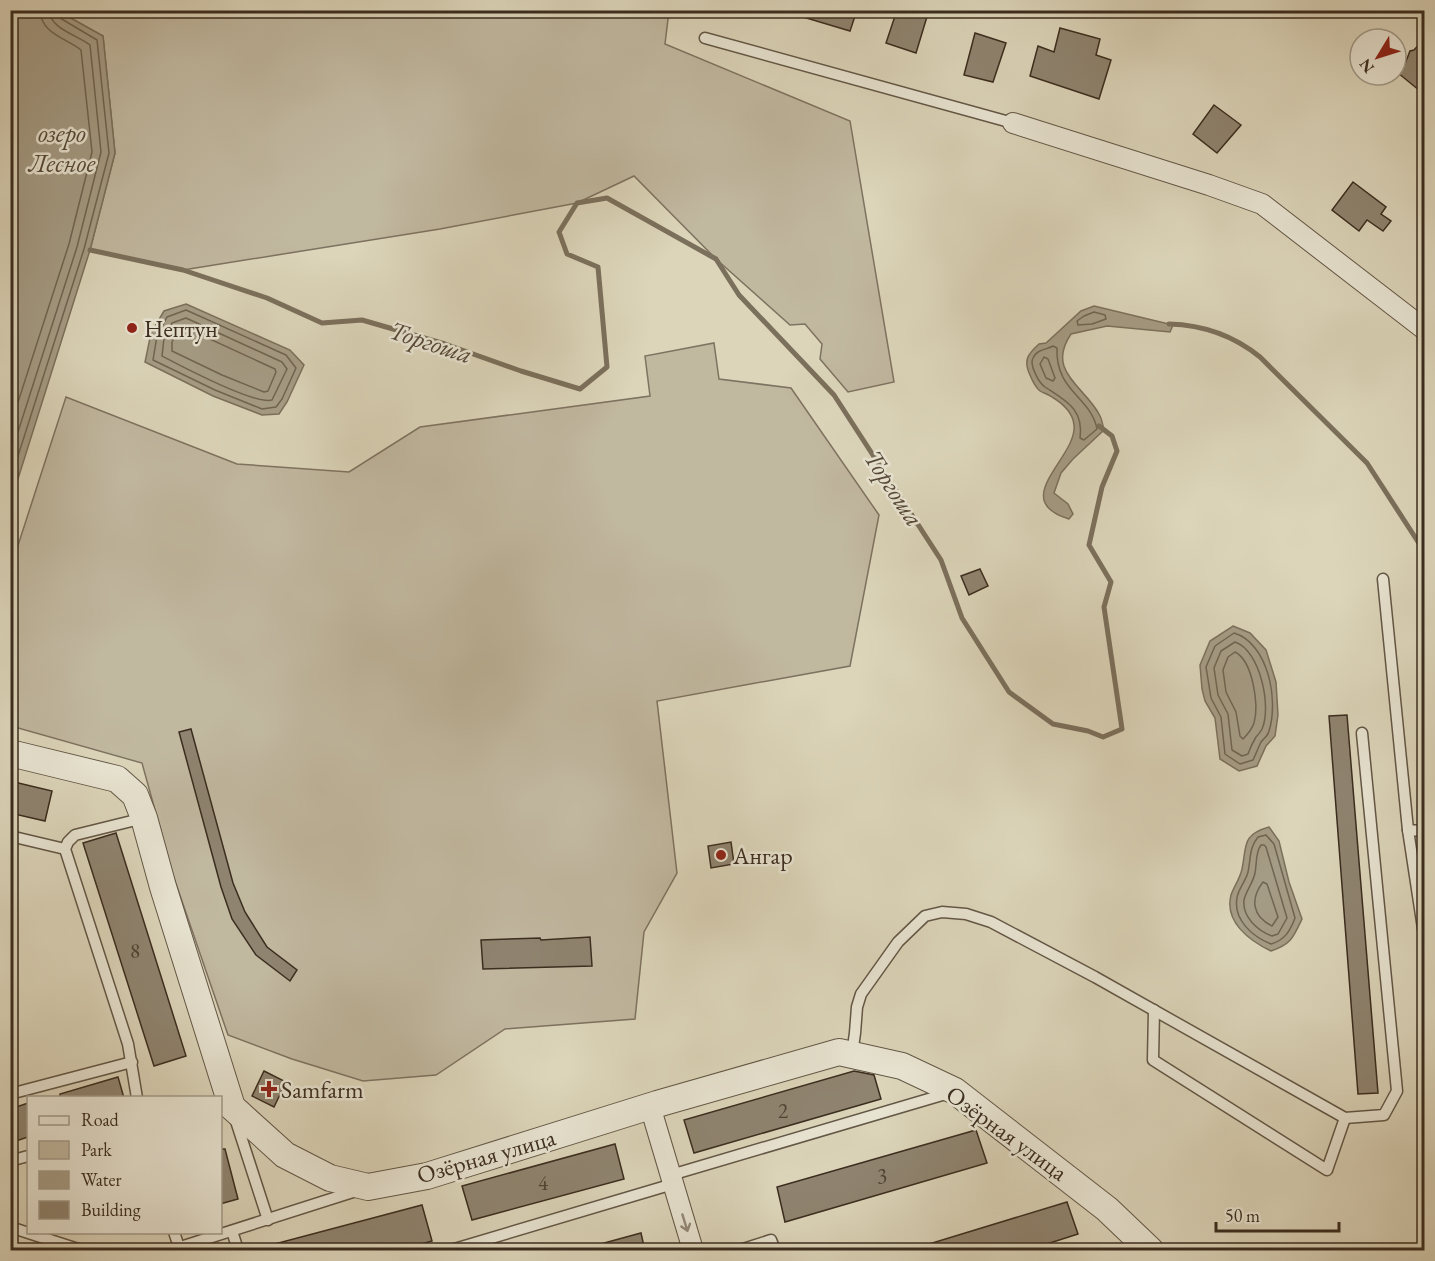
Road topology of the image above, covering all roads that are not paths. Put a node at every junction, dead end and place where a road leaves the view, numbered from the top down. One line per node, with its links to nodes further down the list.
1 (705, 38): 2 (lane)
2 (1013, 123): 3 (street)
3 (1425, 329)
4 (1383, 579): 8 (lane)
5 (1362, 733): 21 (lane)
6 (10, 753): 7 (street)
7 (144, 818): 11 (lane); 20 (street)
8 (1408, 830): 9 (lane); 12 (lane)
9 (1425, 831)
10 (10, 836): 11 (lane)
11 (65, 849): 15 (lane)
12 (1425, 935)
13 (1154, 1010): 14 (lane); 21 (lane); 21 (lane)
14 (851, 1054): 16 (street, Озёрная улица); 19 (street, Озёрная улица)
15 (132, 1062): 17 (lane); 18 (lane)
16 (955, 1091): 24 (lane); 39 (street, Озёрная улица)
17 (10, 1094)
18 (136, 1096)
19 (650, 1106): 24 (street); 25 (street, Озёрная улица)
20 (232, 1107): 25 (street, Озёрная улица); 26 (lane)
21 (1345, 1118)
22 (27, 1156): 23 (lane)
23 (10, 1161)
24 (672, 1180): 35 (lane); 36 (street, one-way to 36)
25 (368, 1187): 26 (lane)
26 (268, 1220): 28 (lane)
27 (10, 1227): 29 (lane)
28 (232, 1231): 32 (lane); 34 (lane)
29 (27, 1233)
30 (31, 1234): 33 (lane)
31 (174, 1234): 32 (lane)
32 (176, 1250)
33 (81, 1251)
34 (238, 1251)
35 (450, 1251)
36 (693, 1251)
37 (740, 1251): 38 (lane)
38 (775, 1251)
39 (1150, 1251)

